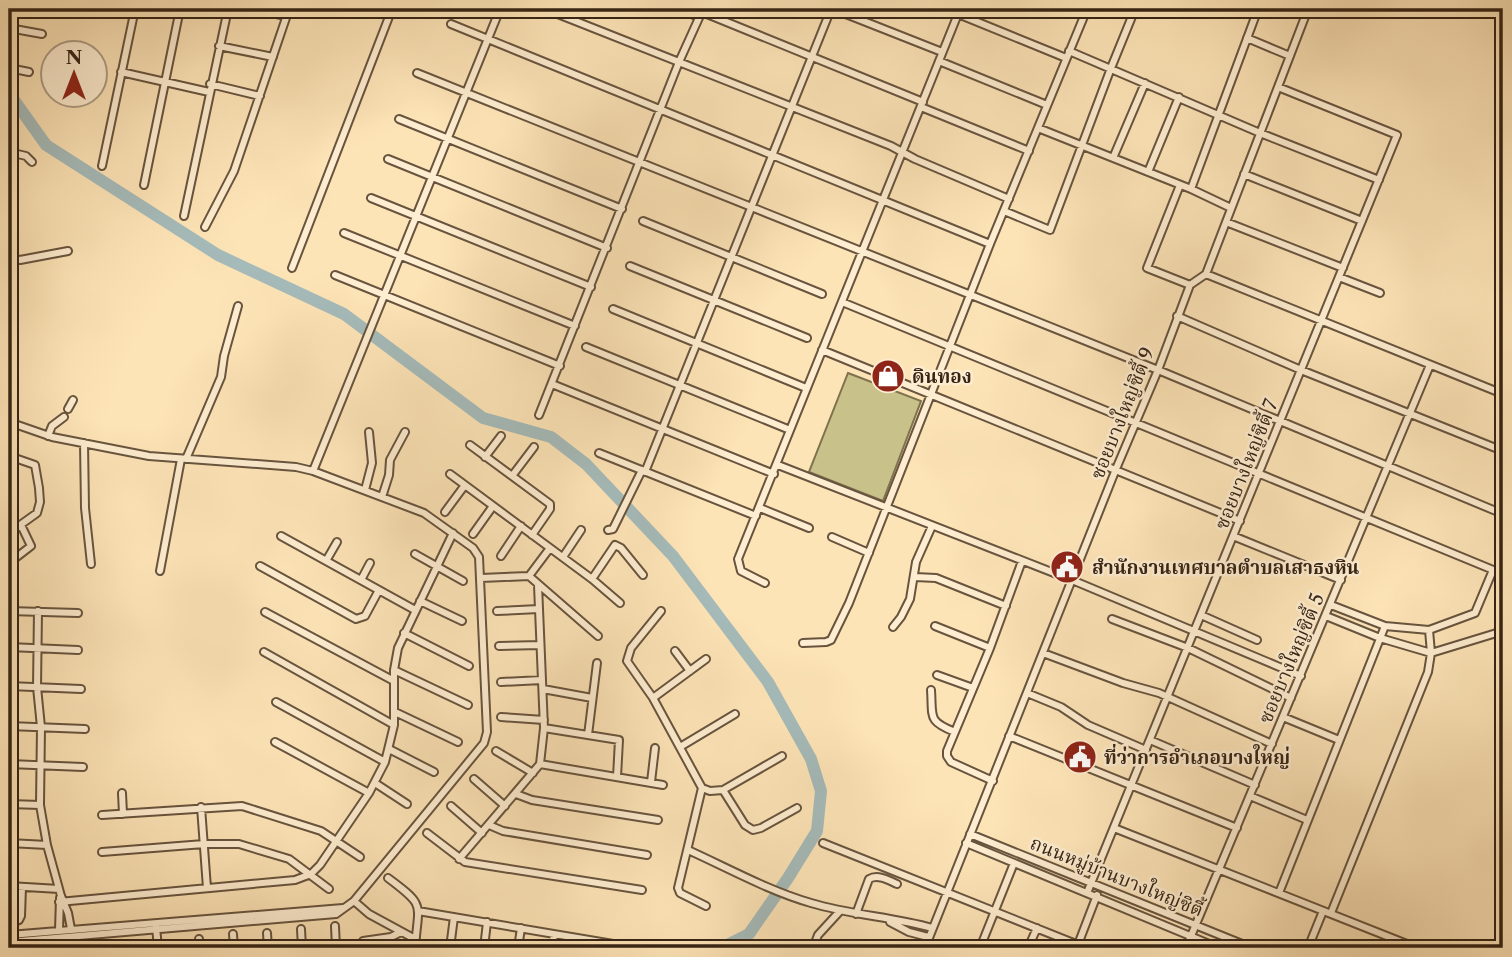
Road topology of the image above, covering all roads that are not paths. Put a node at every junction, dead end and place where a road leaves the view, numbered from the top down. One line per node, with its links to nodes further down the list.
1 (135, 9): 34 (street)
2 (180, 9): 36 (street)
3 (228, 9): 23 (street)
4 (252, 9): 13 (street)
5 (392, 9): 91 (street)
6 (500, 9): 22 (street)
7 (545, 9): 30 (street)
8 (679, 9): 16 (street)
9 (832, 9): 24 (street); 26 (street)
10 (1068, 9): 15 (street)
11 (1258, 9): 21 (street)
12 (1308, 9): 27 (street)
13 (288, 12): 28 (street)
14 (959, 12): 24 (street); 25 (street)
15 (1086, 12): 25 (street)
16 (702, 13): 26 (street); 30 (street)
17 (1133, 14): 32 (street)
18 (451, 24): 22 (street)
19 (9, 28): 20 (street)
20 (42, 34)
21 (1247, 38): 27 (street); 47 (street)
22 (488, 40): 40 (street); 46 (street)
23 (219, 46): 28 (street); 39 (street)
24 (942, 52): 29 (street)
25 (1067, 55): 32 (street); 44 (street)
26 (811, 56): 43 (street); 45 (street)
27 (1290, 56): 38 (street)
28 (273, 57): 41 (street)
29 (939, 61): 43 (street); 44 (street)
30 (679, 62): 45 (street); 46 (street)
31 (9, 68): 33 (street)
32 (1111, 68): 37 (street); 52 (street)
33 (29, 72)
34 (121, 72): 36 (street); 61 (street)
35 (417, 73): 40 (street)
36 (164, 83): 39 (street); 66 (street)
37 (1145, 83): 42 (street); 57 (street)
38 (1278, 87): 50 (street); 65 (street, ซอยบางใหญ่ซิตี้ 7)
39 (210, 88): 41 (street); 76 (street)
40 (467, 92): 51 (street); 59 (street)
41 (260, 96): 81 (street)
42 (1179, 97): 47 (street); 62 (street)
43 (922, 105): 53 (street); 54 (street)
44 (1047, 105): 49 (street)
45 (792, 106): 54 (street); 56 (street)
46 (661, 110): 56 (street); 59 (street)
47 (1217, 115): 50 (street); 68 (street)
48 (399, 119): 51 (street)
49 (1038, 128): 52 (street); 53 (street)
50 (1260, 133): 63 (street); 65 (street)
51 (448, 140): 64 (street); 74 (street)
52 (1082, 146): 57 (street); 75 (street)
53 (1029, 150): 70 (street)
54 (903, 151): 70 (street); 71 (street)
55 (9, 152): 60 (street)
56 (772, 153): 71 (street); 72 (street)
57 (1113, 158): 62 (street)
58 (388, 159): 64 (street)
59 (640, 161): 72 (street); 74 (street)
60 (32, 162)
61 (102, 166)
62 (1148, 173): 67 (street)
63 (1244, 174): 73 (street); 79 (street)
64 (432, 177): 77 (street); 84 (street)
65 (1379, 180): 79 (street, ซอยบางใหญ่ซิตี้ 7)
66 (144, 185)
67 (1180, 185): 68 (street); 96 (street)
68 (1191, 189): 73 (street)
69 (370, 198): 77 (street)
70 (1009, 199): 75 (street)
71 (883, 200): 83 (street); 86 (street)
72 (751, 206): 86 (street); 88 (street)
73 (1231, 208): 80 (street)
74 (622, 209): 84 (street)
75 (1004, 211): 83 (street)
76 (184, 216)
77 (416, 217): 87 (street); 97 (street)
78 (643, 221): 88 (street)
79 (1362, 221): 92 (street, ซอยบางใหญ่ซิตี้ 7)
80 (1226, 222): 92 (street); 93 (street)
81 (205, 227)
82 (344, 233): 87 (street)
83 (990, 244): 101 (street)
84 (607, 248): 97 (street)
85 (68, 251): 89 (street)
86 (862, 251): 101 (street); 103 (street)
87 (401, 256): 99 (street); 108 (street)
88 (730, 257): 100 (street); 102 (street)
89 (9, 258)
90 (631, 266): 102 (street)
91 (292, 268)
92 (1343, 268): 95 (street, ซอยบางใหญ่ซิตี้ 7)
93 (1206, 274): 96 (street); 107 (street)
94 (335, 275): 99 (street)
95 (1339, 277): 98 (street); 107 (street, ซอยบางใหญ่ซิตี้ 7)
96 (1190, 285): 106 (street, ซอยบางใหญ่ซิตี้ 9)
97 (591, 287): 108 (street)
98 (1380, 293)
99 (385, 294): 115 (street); 150 (street)
100 (822, 294)
101 (970, 296): 111 (street); 116 (street)
102 (713, 300): 109 (street); 110 (street)
103 (842, 302): 111 (street); 113 (street)
104 (238, 306): 145 (street)
105 (613, 309): 110 (street)
106 (1177, 316): 116 (street, ซอยบางใหญ่ซิตี้ 9); 117 (street)
107 (1321, 320): 114 (street); 117 (street, ซอยบางใหญ่ซิตี้ 7)
108 (575, 327): 115 (street)
109 (807, 338)
110 (695, 342): 119 (street); 120 (street)
111 (950, 346): 121 (street); 129 (street)
112 (586, 347): 119 (street)
113 (822, 350): 120 (street); 121 (street)
114 (1430, 365): 122 (street); 126 (street, ซอยบางใหญ่ซิตี้ 5)
115 (560, 366): 118 (street)
116 (1158, 370): 129 (street, ซอยบางใหญ่ซิตี้ 9); 130 (street)
117 (1301, 370): 126 (street); 130 (street, ซอยบางใหญ่ซิตี้ 7)
118 (552, 384): 125 (street); 131 (street)
119 (678, 386): 131 (street); 132 (street)
120 (806, 388): 132 (street)
121 (932, 394): 149 (street); 161 (street)
122 (1503, 394)
123 (73, 400): 124 (street)
124 (68, 409)
125 (539, 415)
126 (1409, 415): 140 (street); 148 (street, ซอยบางใหญ่ซิตี้ 5)
127 (64, 417): 135 (street)
128 (9, 422): 135 (street)
129 (1137, 422): 149 (street, ซอยบางใหญ่ซิตี้ 9); 154 (street)
130 (1280, 423): 148 (street); 154 (street, ซอยบางใหญ่ซิตี้ 7)
131 (662, 429): 151 (street); 153 (street)
132 (790, 430): 147 (street)
133 (369, 432): 142 (street)
134 (405, 432): 146 (street)
135 (48, 436): 137 (street)
136 (501, 436): 143 (street)
137 (84, 443): 145 (street); 190 (street)
138 (470, 445): 143 (street)
139 (534, 447): 155 (street)
140 (1503, 451)
141 (599, 453): 151 (street)
142 (373, 456): 146 (street); 157 (street)
143 (485, 457): 155 (street)
144 (11, 458): 167 (street)
145 (183, 459): 150 (street); 193 (street)
146 (390, 460): 158 (street)
147 (778, 465): 153 (street); 161 (street)
148 (1388, 467): 163 (street); 165 (street, ซอยบางใหญ่ซิตี้ 5)
149 (1116, 469): 166 (street); 202 (street, ซอยบางใหญ่ซิตี้ 9)
150 (313, 471): 157 (street)
151 (643, 471): 164 (street); 172 (street)
152 (450, 474): 156 (street)
153 (774, 474): 160 (street)
154 (1259, 474): 165 (street); 166 (street, ซอยบางใหญ่ซิตี้ 7)
155 (512, 476): 176 (street)
156 (465, 485): 159 (street); 162 (street)
157 (365, 491): 158 (street)
158 (382, 497): 174 (street)
159 (493, 506): 168 (street); 175 (street)
160 (760, 508): 164 (street); 170 (street)
161 (887, 508): 169 (street); 182 (street)
162 (445, 512)
163 (1503, 514)
164 (757, 516): 205 (street)
165 (1367, 518): 194 (street); 203 (street, ซอยบางใหญ่ซิตี้ 5)
166 (1240, 521): 178 (street, ซอยบางใหญ่ซิตี้ 7)
167 (21, 525): 173 (street); 188 (street)
168 (521, 526): 176 (street); 184 (street)
169 (932, 526): 187 (street); 198 (street)
170 (809, 528)
171 (581, 530): 185 (street)
172 (608, 530)
173 (9, 533)
174 (453, 533): 192 (street); 199 (street)
175 (473, 534)
176 (533, 535): 181 (street)
177 (281, 536): 186 (street)
178 (1233, 536): 203 (street); 220 (street, ซอยบางใหญ่ซิตี้ 7)
179 (832, 537): 182 (street)
180 (337, 542): 186 (street)
181 (550, 548): 185 (street); 196 (street)
182 (869, 553): 234 (street)
183 (415, 554): 192 (street)
184 (500, 556)
185 (563, 557): 200 (street)
186 (326, 561): 201 (street)
187 (1022, 561): 202 (street); 211 (street)
188 (9, 563)
189 (370, 563): 201 (street)
190 (91, 564)
191 (260, 566): 207 (street)
192 (436, 566): 204 (street); 208 (street)
193 (160, 570)
194 (1493, 570): 195 (street); 227 (street)
195 (1503, 574)
196 (529, 576): 199 (street); 206 (street)
197 (643, 576): 200 (street)
198 (915, 577): 211 (street); 226 (street)
199 (481, 578): 359 (street)
200 (592, 579): 209 (street)
201 (361, 580): 207 (street)
202 (1072, 580): 230 (street); 244 (street, ซอยบางใหญ่ซิตี้ 9)
203 (1341, 580): 210 (street, ซอยบางใหญ่ซิตี้ 5)
204 (463, 581)
205 (765, 583)
206 (538, 586): 212 (street); 231 (street)
207 (379, 590): 213 (street)
208 (420, 601): 213 (street); 223 (street)
209 (620, 603)
210 (1331, 605): 221 (street, ซอยบางใหญ่ซิตี้ 5); 225 (street)
211 (1006, 606): 239 (street)
212 (539, 609): 216 (street); 235 (street)
213 (415, 610): 229 (street)
214 (9, 611): 215 (street)
215 (38, 611): 219 (street); 238 (street)
216 (497, 611)
217 (661, 611): 265 (street)
218 (265, 612): 254 (street)
219 (78, 613)
220 (1201, 615): 230 (street, ซอยบางใหญ่ซิตี้ 7); 233 (street)
221 (1326, 616): 232 (street); 252 (street, ซอยบางใหญ่ซิตี้ 5)
222 (1112, 619): 240 (street)
223 (462, 621)
224 (935, 626): 239 (street)
225 (1385, 626): 227 (street); 232 (street)
226 (893, 627)
227 (1429, 630): 245 (street)
228 (1503, 630): 245 (street)
229 (404, 633): 248 (street); 249 (street)
230 (1194, 633): 240 (street, ซอยบางใหญ่ซิตี้ 7); 252 (street)
231 (598, 636)
232 (1380, 638): 245 (street); 283 (street)
233 (1257, 640)
234 (803, 643)
235 (541, 645): 236 (street); 253 (street)
236 (499, 646)
237 (9, 647): 238 (street)
238 (38, 648): 241 (street); 257 (street)
239 (989, 648): 258 (street)
240 (1188, 648): 263 (street, ซอยบางใหญ่ซิตี้ 7); 266 (street)
241 (78, 650)
242 (675, 651): 250 (street)
243 (264, 652): 274 (street)
244 (1043, 653): 262 (street, ซอยบางใหญ่ซิตี้ 9); 263 (street)
245 (1432, 653): 365 (street)
246 (706, 659): 250 (street)
247 (597, 663): 264 (street)
248 (469, 666)
249 (394, 670): 254 (street); 268 (street)
250 (690, 671): 265 (street)
251 (937, 675): 258 (street)
252 (1301, 676): 266 (street, ซอยบางใหญ่ซิตี้ 5)
253 (542, 680): 255 (street); 260 (street)
254 (394, 681): 269 (street)
255 (501, 682)
256 (9, 686): 257 (street)
257 (37, 687): 259 (street); 276 (street)
258 (973, 688): 279 (street)
259 (81, 689)
260 (542, 690): 264 (street); 273 (street)
261 (932, 690): 279 (street)
262 (1027, 693): 281 (street, ซอยบางใหญ่ซิตี้ 9); 290 (street)
263 (1168, 696): 282 (street, ซอยบางใหญ่ซิตี้ 7); 286 (street)
264 (592, 698): 280 (street)
265 (653, 698): 287 (street)
266 (1292, 698): 272 (street, ซอยบางใหญ่ซิตี้ 5)
267 (276, 702): 293 (street)
268 (468, 705)
269 (395, 712): 274 (street); 285 (street)
270 (735, 714): 287 (street)
271 (501, 717): 273 (street)
272 (1283, 717): 283 (street); 286 (street, ซอยบางใหญ่ซิตี้ 5)
273 (544, 720): 277 (street)
274 (394, 725): 289 (street)
275 (9, 726): 276 (street)
276 (41, 727): 278 (street); 296 (street)
277 (544, 728): 280 (street); 295 (street)
278 (85, 729)
279 (955, 732): 302 (street)
280 (587, 735): 300 (street)
281 (1009, 736): 302 (street, ซอยบางใหญ่ซิตี้ 9); 305 (street)
282 (1150, 740): 290 (street, ซอยบางใหญ่ซิตี้ 7); 307 (street)
283 (1339, 740): 324 (street)
284 (275, 742): 311 (street)
285 (458, 743)
286 (1272, 744): 307 (street, ซอยบางใหญ่ซิตี้ 5)
287 (680, 747): 308 (street)
288 (655, 748): 303 (street)
289 (390, 749): 293 (street); 298 (street)
290 (1146, 750): 305 (street, ซอยบางใหญ่ซิตี้ 7)
291 (496, 751): 299 (street)
292 (782, 756): 309 (street)
293 (385, 762): 304 (street)
294 (9, 764): 296 (street)
295 (540, 764): 299 (street); 300 (street)
296 (41, 766): 297 (street); 316 (street)
297 (83, 767)
298 (434, 772)
299 (533, 773): 312 (street)
300 (617, 777): 303 (street)
301 (474, 779): 318 (street)
302 (993, 781): 330 (street, ซอยบางใหญ่ซิตี้ 9)
303 (651, 782): 306 (street)
304 (375, 783): 311 (street); 315 (street)
305 (1132, 784): 326 (street, ซอยบางใหญ่ซิตี้ 7); 327 (street)
306 (663, 785)
307 (1255, 785): 313 (street, ซอยบางใหญ่ซิตี้ 5)
308 (702, 788): 309 (street); 337 (street)
309 (723, 790): 320 (street)
310 (122, 793): 321 (street)
311 (369, 793): 331 (street)
312 (516, 794): 318 (street); 323 (street)
313 (1250, 796): 324 (street); 327 (street, ซอยบางใหญ่ซิตี้ 5)
314 (9, 803): 316 (street)
315 (407, 804)
316 (40, 805): 336 (street)
317 (451, 806): 329 (street)
318 (505, 806): 325 (street)
319 (201, 807): 321 (street); 331 (street); 335 (street)
320 (797, 808)
321 (123, 814): 322 (street)
322 (102, 815)
323 (657, 820)
324 (1307, 820): 356 (street)
325 (489, 825): 329 (street); 339 (street)
326 (1114, 828): 343 (street); 346 (street, ซอยบางใหญ่ซิตี้ 7)
327 (1237, 828): 343 (street, ซอยบางใหญ่ซิตี้ 5)
328 (427, 833): 341 (street)
329 (482, 833): 341 (street)
330 (970, 834): 334 (street, ซอยบางใหญ่ซิตี้ 9); 346 (street, ถนนหมู่บ้านบางใหญ่ซิตี้)
331 (337, 841): 340 (street); 344 (street)
332 (9, 843): 336 (street)
333 (822, 843): 354 (street)
334 (966, 843): 342 (street, ถนนหมู่บ้านบางใหญ่ซิตี้); 354 (street, ซอยบางใหญ่ซิตี้ 9)
335 (204, 844): 338 (street); 344 (street); 351 (street)
336 (47, 845): 357 (street)
337 (688, 850): 360 (street); 363 (street)
338 (102, 852)
339 (647, 855)
340 (360, 858)
341 (459, 859): 353 (street)
342 (1014, 863): 355 (street, ถนนหมู่บ้านบางใหญ่ซิตี้); 364 (street)
343 (1220, 869): 356 (street); 372 (street, ซอยบางใหญ่ซิตี้ 5)
344 (311, 874): 351 (street); 352 (street)
345 (388, 878): 362 (street)
346 (1092, 883): 350 (street, ถนนหมู่บ้านบางใหญ่ซิตี้); 355 (street, ซอยบางใหญ่ซิตี้ 7)
347 (897, 884): 366 (street)
348 (9, 886): 349 (street)
349 (22, 887): 357 (street); 371 (street)
350 (1101, 887): 358 (street); 372 (street, ถนนหมู่บ้านบางใหญ่ซิตี้)
351 (207, 888): 357 (street)
352 (329, 889)
353 (642, 890)
354 (947, 891): 364 (street); 375 (street, ซอยบางใหญ่ซิตี้ 9)
355 (1087, 893): 358 (street, ถนนหมู่บ้านบางใหญ่ซิตี้)
356 (1279, 893): 365 (street)
357 (61, 897): 379 (street); 379 (street)
358 (1097, 897): 385 (street, ถนนหมู่บ้านบางใหญ่ซิตี้); 393 (street)
359 (354, 901): 361 (street); 380 (street)
360 (706, 906)
361 (344, 908): 369 (street); 378 (street)
362 (418, 911): 367 (street); 388 (street)
363 (840, 911): 366 (street); 407 (street)
364 (995, 911): 376 (street); 409 (street)
365 (1327, 912): 415 (street); 416 (street)
366 (856, 914): 368 (street)
367 (454, 917): 370 (street); 401 (street)
368 (889, 920): 375 (street); 386 (street)
369 (156, 921): 378 (street); 379 (street)
370 (487, 922): 374 (street); 402 (street)
371 (9, 924)
372 (1196, 924): 385 (street, ซอยบางใหญ่ซิตี้ 5); 414 (street, ถนนหมู่บ้านบางใหญ่ซิตี้)
373 (335, 926): 399 (street)
374 (521, 928): 383 (street); 403 (street)
375 (932, 928): 386 (street, ซอยบางใหญ่ซิตี้ 9)
376 (1037, 928): 393 (street); 410 (street)
377 (301, 929): 398 (street)
378 (156, 930): 379 (street); 394 (street)
379 (65, 932): 384 (street); 391 (street)
380 (401, 932): 388 (street); 390 (street)
381 (267, 933): 397 (street)
382 (233, 934): 396 (street)
383 (554, 934): 389 (street); 404 (street)
384 (9, 935)
385 (1191, 936): 412 (street, ซอยบางใหญ่ซิตี้ 5); 413 (street, ถนนหมู่บ้านบางใหญ่ซิตี้)
386 (928, 937): 408 (street, ซอยบางใหญ่ซิตี้ 9)
387 (199, 939): 395 (street)
388 (415, 939): 400 (street)
389 (588, 940): 392 (street); 405 (street)
390 (363, 941)
391 (9, 942)
392 (622, 947): 406 (street)
393 (1078, 947): 411 (street)
394 (158, 948)
395 (200, 948)
396 (234, 948)
397 (268, 948)
398 (302, 948)
399 (336, 948)
400 (415, 948)
401 (450, 948)
402 (484, 948)
403 (518, 948)
404 (552, 948)
405 (587, 948)
406 (637, 948)
407 (813, 948)
408 (925, 948)
409 (980, 948)
410 (1028, 948)
411 (1086, 948)
412 (1186, 948)
413 (1219, 948)
414 (1252, 948)
415 (1308, 948)
416 (1416, 948)

